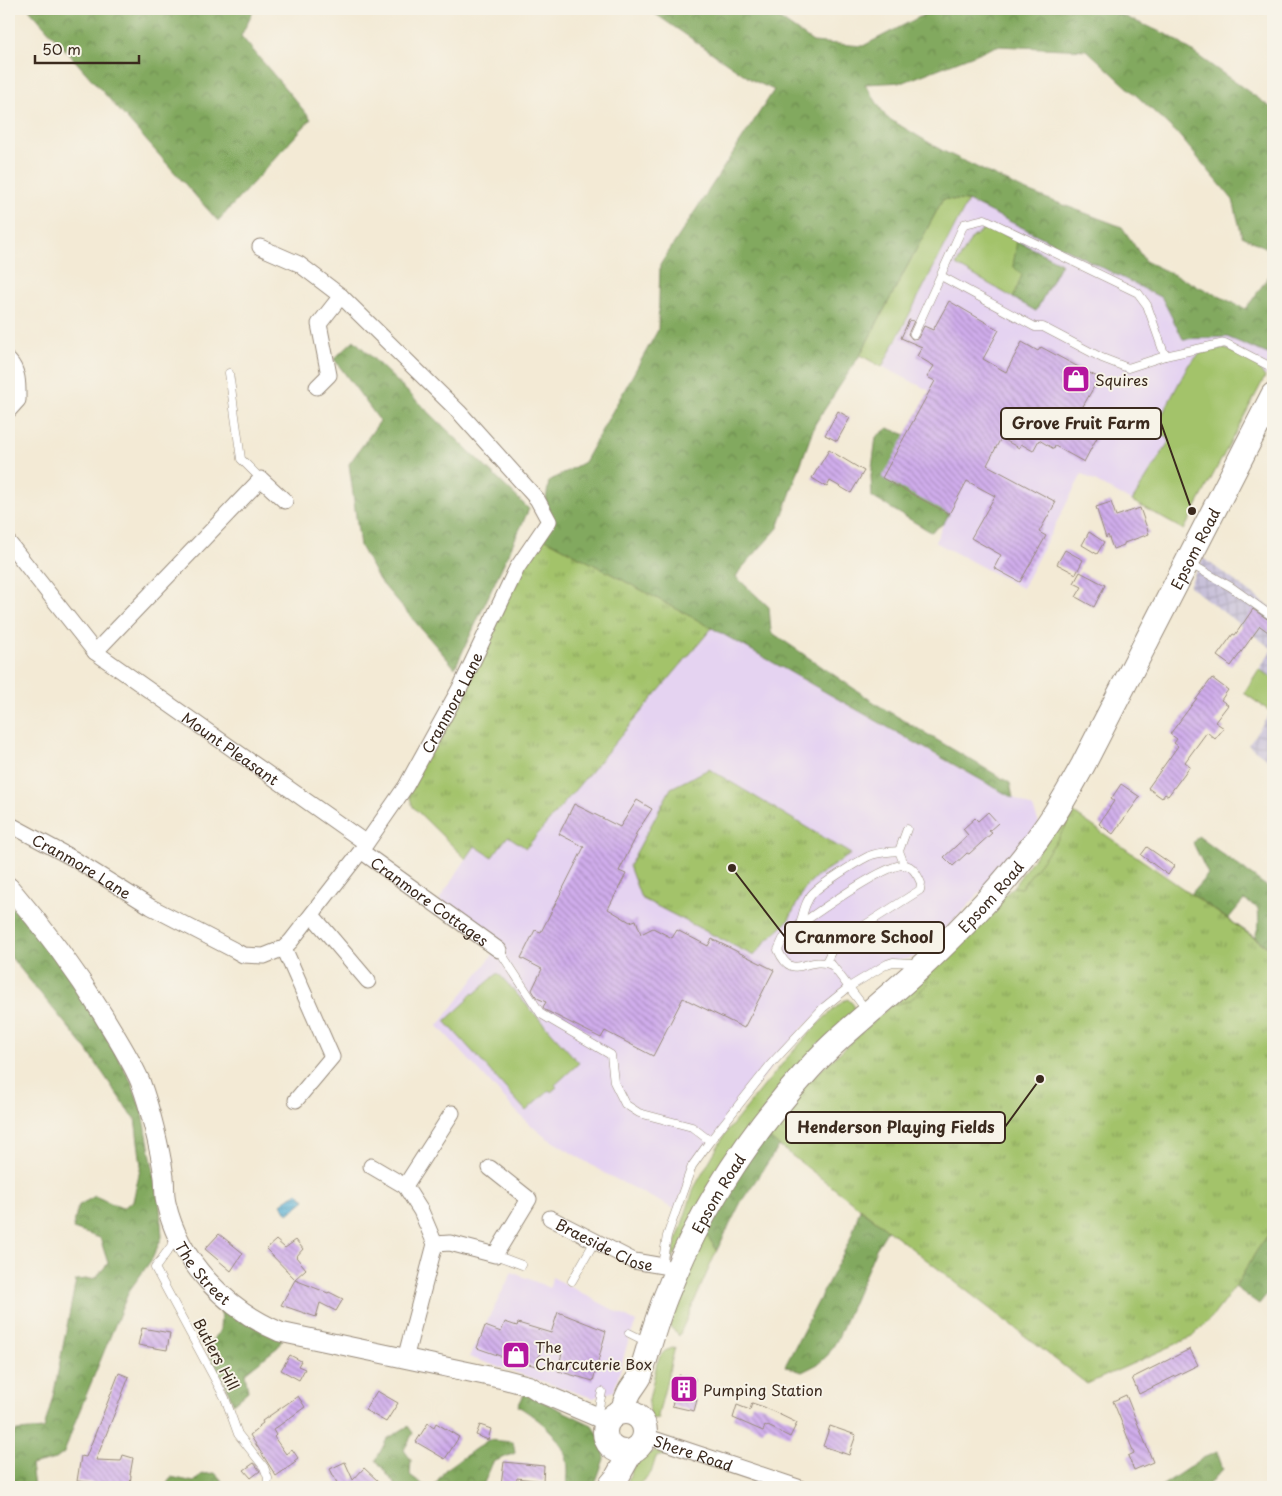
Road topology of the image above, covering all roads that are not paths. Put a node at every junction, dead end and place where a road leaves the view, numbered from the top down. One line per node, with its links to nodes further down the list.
1 (260, 247): 3 (street, Cranmore Lane)
2 (941, 276): 4 (lane); 5 (lane); 5 (lane)
3 (341, 296): 9 (street); 20 (street, Cranmore Lane)
4 (914, 334)
5 (1165, 356): 7 (lane)
6 (9, 361): 11 (street)
7 (1273, 368)
8 (229, 372): 12 (lane)
9 (317, 386)
10 (1273, 395): 15 (main road, Epsom Road)
11 (9, 410)
12 (260, 479): 13 (street); 17 (street)
13 (285, 501)
14 (9, 543): 17 (street, Mount Pleasant)
15 (1187, 563): 16 (lane); 29 (main road, Epsom Road)
16 (1273, 617)
17 (95, 652): 20 (street, Mount Pleasant)
18 (9, 824): 26 (street, Cranmore Lane)
19 (906, 829): 21 (lane)
20 (363, 847): 24 (street, Cranmore Lane); 27 (street, Cranmore Cottages)
21 (899, 851): 22 (lane); 25 (lane)
22 (904, 864): 25 (lane); 28 (lane)
23 (9, 887): 40 (street, The Street)
24 (312, 914): 26 (street, Cranmore Lane); 30 (street)
25 (800, 925): 28 (lane)
26 (284, 948): 33 (street)
27 (499, 950): 35 (lane)
28 (826, 962): 31 (lane)
29 (920, 968): 31 (lane); 32 (main road, Epsom Road)
30 (368, 980)
31 (849, 987): 32 (lane); 35 (lane)
32 (869, 1012): 47 (main road, Epsom Road)
33 (296, 1100)
34 (452, 1113): 38 (street)
35 (710, 1141): 45 (lane)
36 (371, 1166): 38 (street)
37 (490, 1168): 43 (street)
38 (406, 1186): 42 (street)
39 (550, 1218): 41 (street, Braeside Close)
40 (178, 1237): 48 (street, The Street); 52 (lane, Butlers Hill)
41 (595, 1241): 45 (street, Braeside Close); 46 (lane)
42 (435, 1244): 43 (street); 48 (street)
43 (495, 1255): 44 (lane)
44 (522, 1266)
45 (663, 1266): 47 (lane)
46 (572, 1281)
47 (668, 1291): 50 (main road, Epsom Road)
48 (405, 1360): 50 (street, The Street)
49 (602, 1392): 50 (lane)
50 (622, 1429): 51 (main road); 53 (street, Shere Road)
51 (610, 1486)
52 (267, 1487)
53 (798, 1487)

